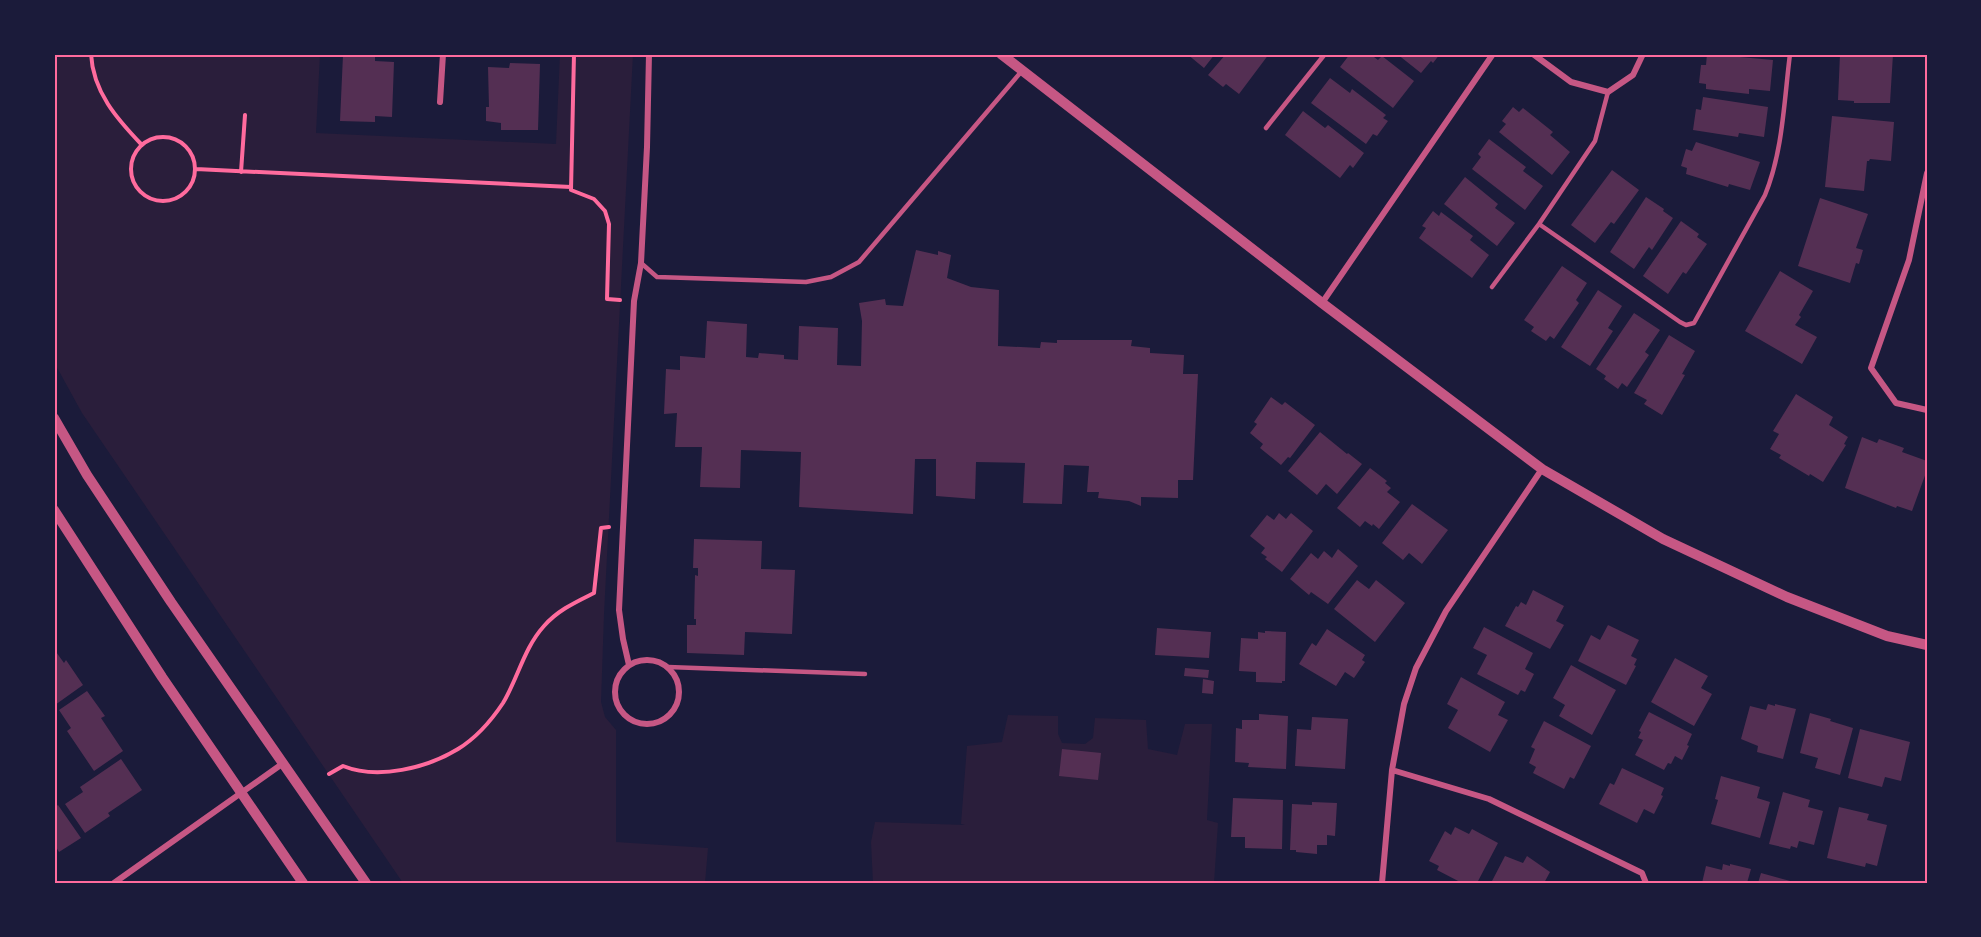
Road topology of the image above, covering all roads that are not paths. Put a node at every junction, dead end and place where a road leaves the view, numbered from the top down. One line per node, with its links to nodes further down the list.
1 (443, 54): 11 (street)
2 (649, 54): 15 (street)
3 (1001, 54): 9 (street)
4 (1324, 54): 12 (lane)
5 (1493, 54): 17 (street)
6 (1533, 54): 10 (street)
7 (1643, 54): 10 (street)
8 (1790, 54): 14 (lane)
9 (1023, 70): 15 (lane); 17 (street)
10 (1608, 92): 14 (lane)
11 (441, 102)
12 (1266, 128)
13 (1927, 173): 18 (street)
14 (1539, 224): 16 (lane)
15 (641, 263): 23 (street)
16 (1492, 287)
17 (1322, 303): 20 (street)
18 (1927, 411)
19 (54, 418): 26 (street)
20 (1542, 469): 22 (street); 27 (street)
21 (54, 510): 28 (street)
22 (1927, 645)
23 (629, 665): 24 (street); 24 (street)
24 (668, 667): 25 (lane)
25 (865, 674)
26 (282, 764): 28 (street); 31 (street)
27 (1392, 770): 32 (street); 33 (street)
28 (242, 793): 29 (street); 30 (street)
29 (114, 883)
30 (303, 883)
31 (366, 883)
32 (1382, 883)
33 (1646, 883)

